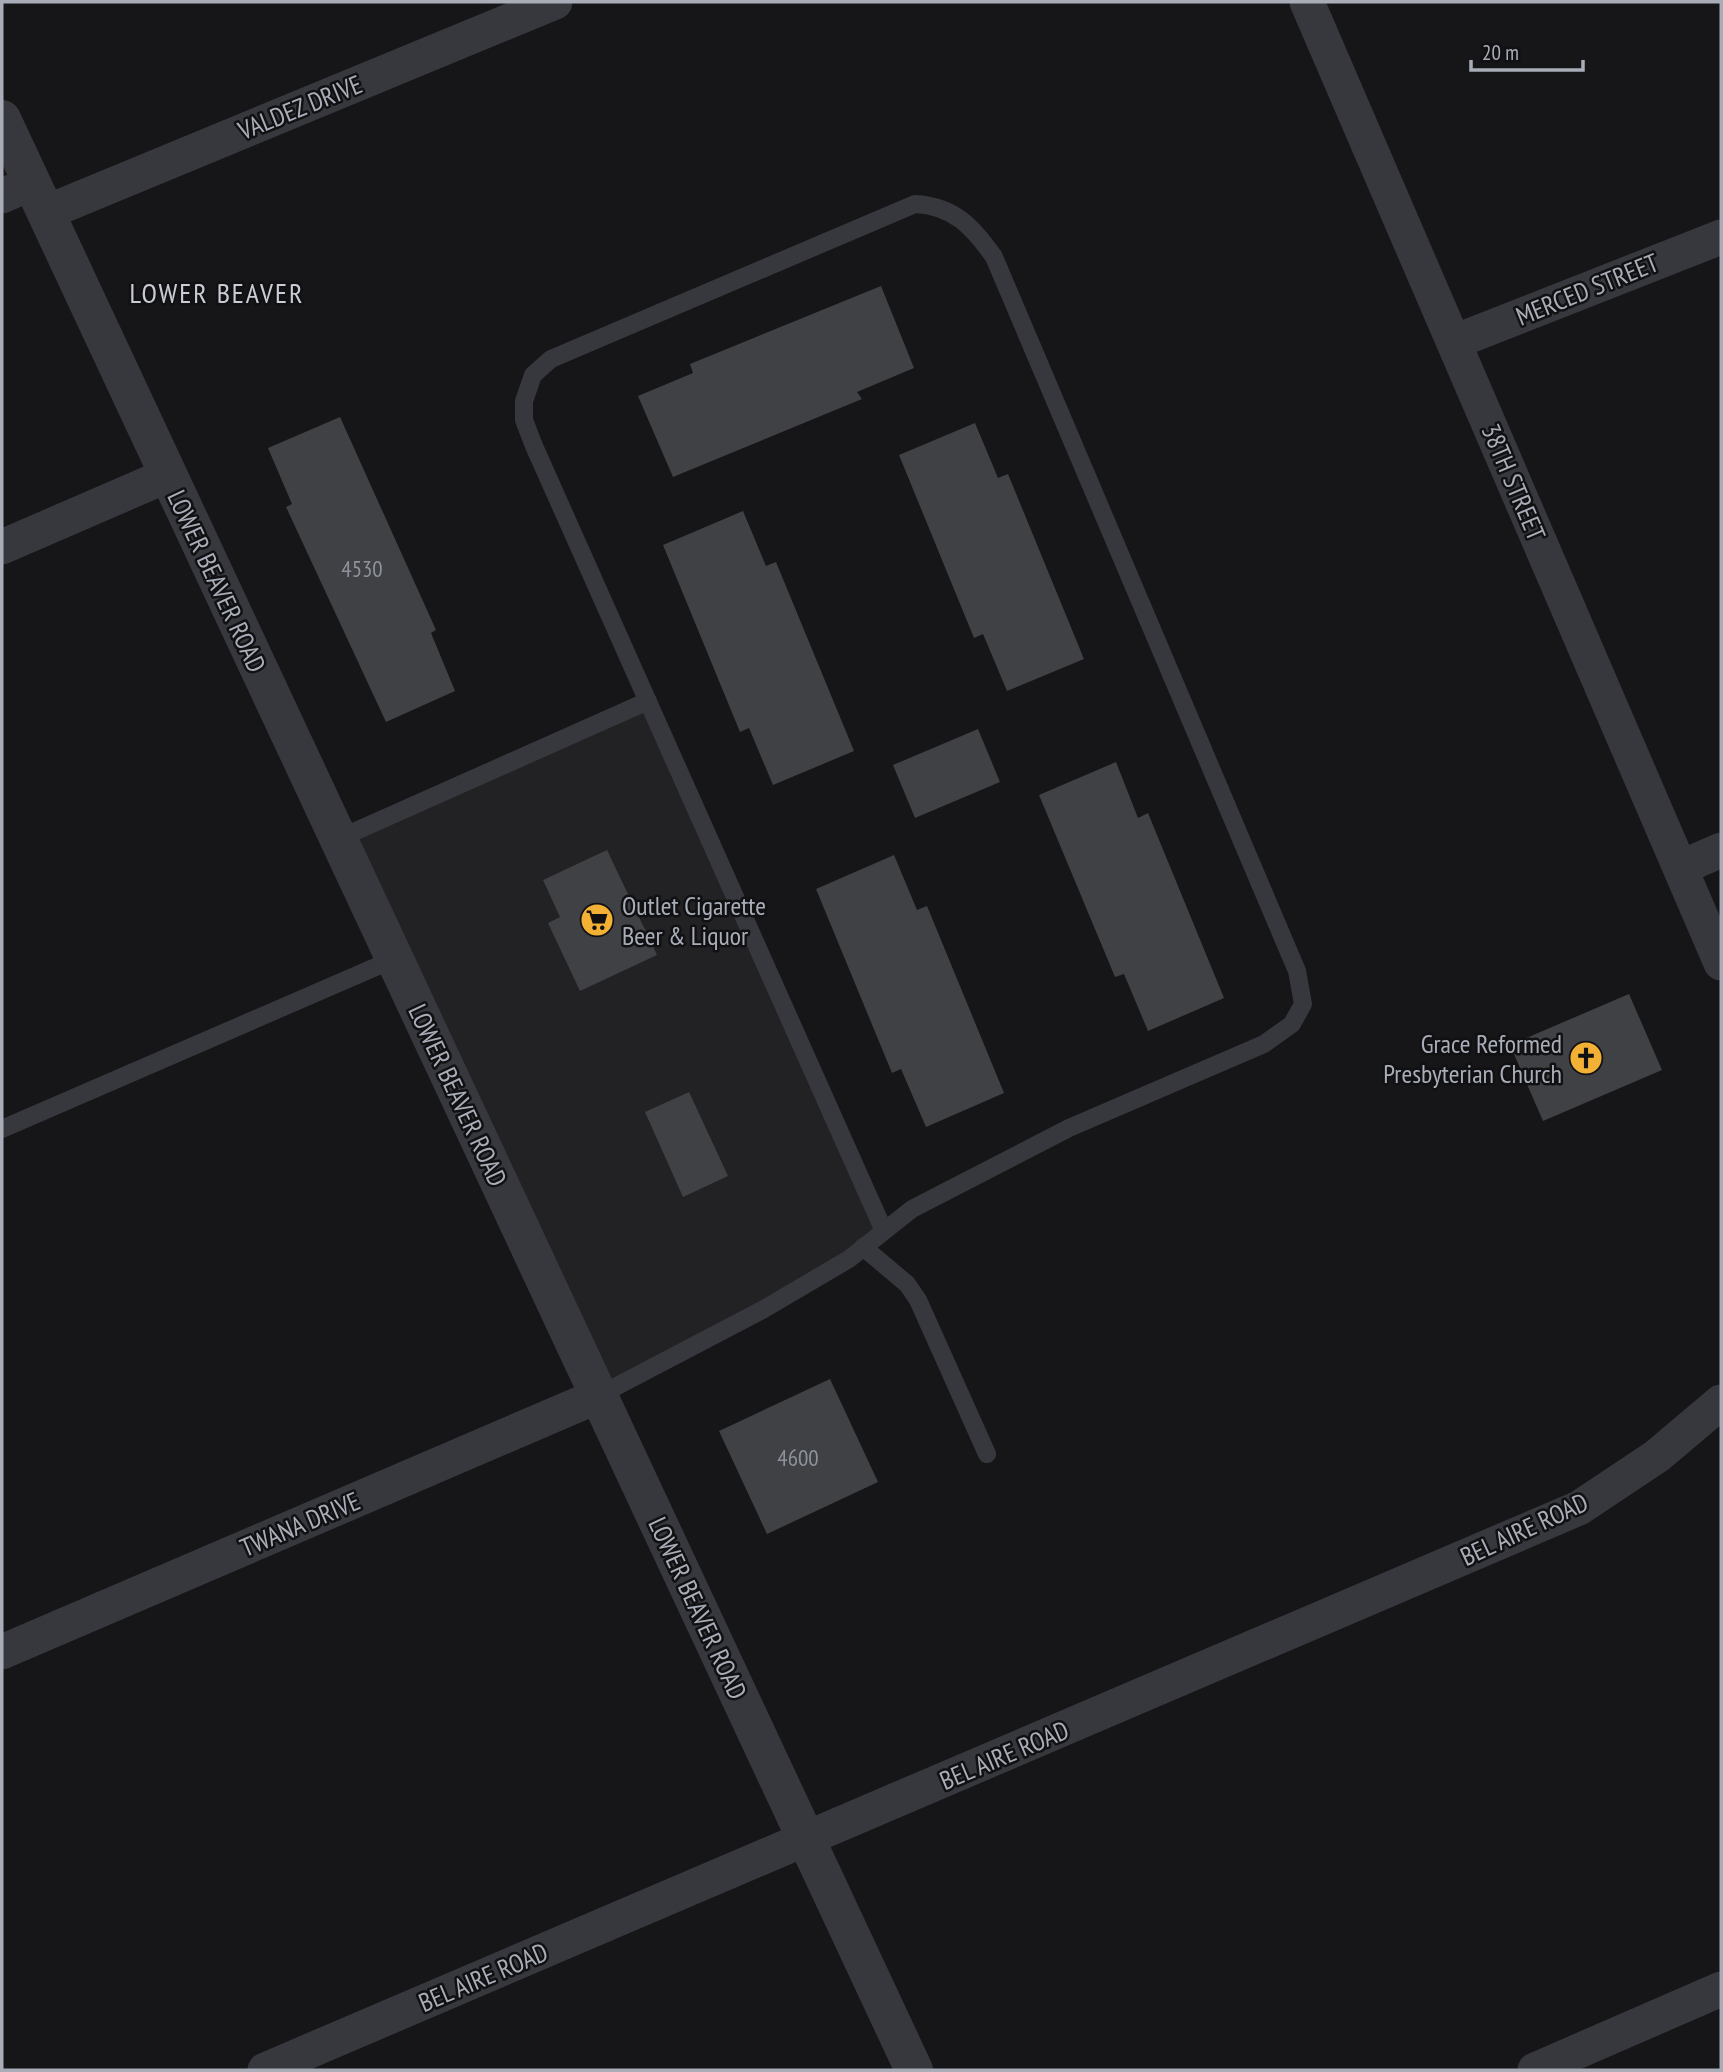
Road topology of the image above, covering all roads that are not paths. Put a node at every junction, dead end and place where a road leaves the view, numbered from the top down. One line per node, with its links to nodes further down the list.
1 (555, 2): 4 (street, VALDEZ DRIVE)
2 (1307, 2): 6 (street, 38TH STREET)
3 (2, 119): 4 (street, LOWER BEAVER ROAD)
4 (26, 197): 7 (street, LOWER BEAVER ROAD)
5 (1721, 237): 6 (street, MERCED STREET)
6 (1454, 342): 12 (street, 38TH STREET)
7 (168, 475): 8 (street); 10 (street, LOWER BEAVER ROAD)
8 (2, 547)
9 (648, 701): 10 (lane); 16 (lane); 16 (lane)
10 (338, 839): 13 (street, LOWER BEAVER ROAD)
11 (1721, 850): 12 (street)
12 (1681, 868): 14 (street, 38TH STREET)
13 (394, 959): 15 (lane); 18 (street, LOWER BEAVER ROAD)
14 (1721, 963)
15 (2, 1129)
16 (884, 1231): 17 (lane)
17 (863, 1247): 18 (lane); 20 (lane)
18 (598, 1396): 21 (street, TWANA DRIVE); 22 (street, LOWER BEAVER ROAD)
19 (1721, 1402): 22 (street, BEL AIRE ROAD)
20 (987, 1454)
21 (2, 1652)
22 (806, 1839): 24 (street, BEL AIRE ROAD); 25 (street, LOWER BEAVER ROAD)
23 (1721, 1989): 26 (street)
24 (265, 2070)
25 (914, 2070)
26 (1535, 2070)

